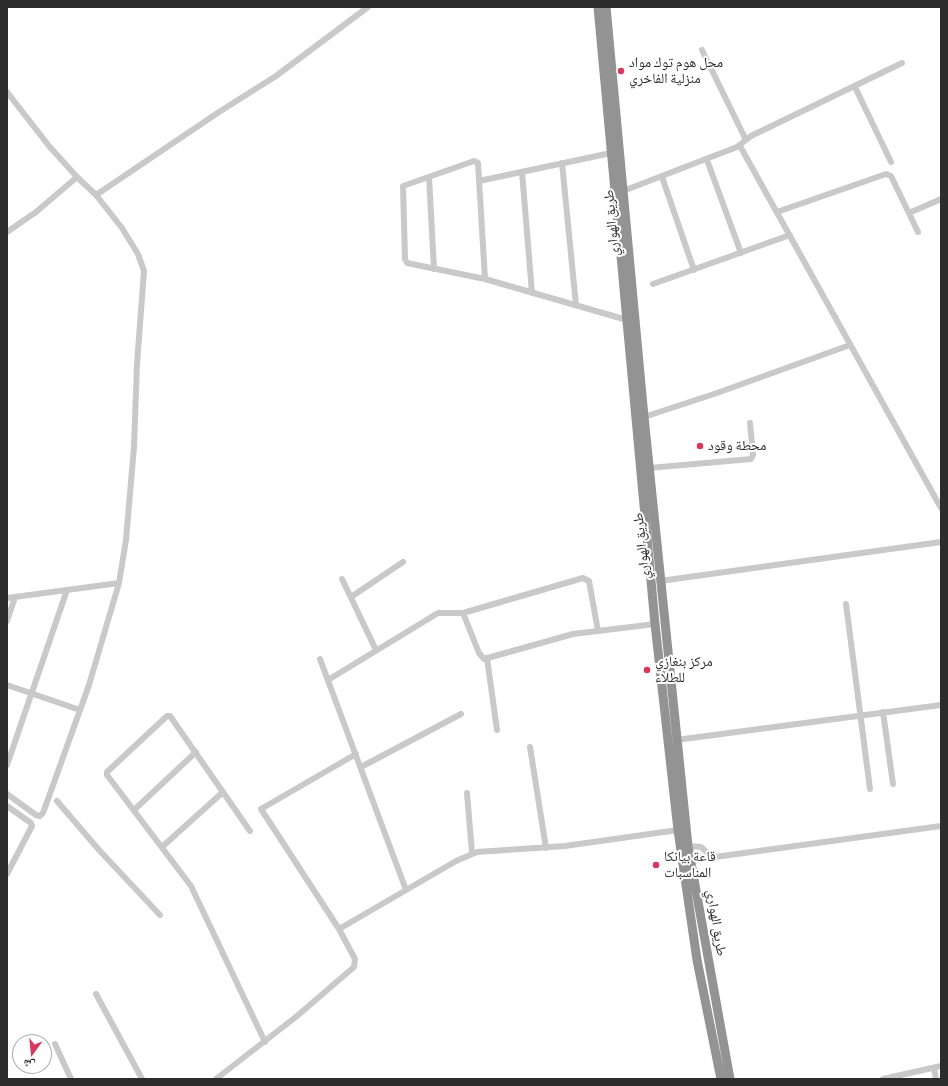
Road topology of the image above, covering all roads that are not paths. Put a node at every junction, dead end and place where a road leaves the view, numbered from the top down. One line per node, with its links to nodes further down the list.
1 (368, 7): 21 (street)
2 (598, 7): 6 (highway, طريق الهواري)
3 (606, 7): 6 (highway, طريق الهواري)
4 (702, 50): 9 (street)
5 (902, 63): 7 (street)
6 (609, 76): 11 (highway, طريق الهواري); 20 (highway, طريق الهواري)
7 (855, 86): 9 (street); 13 (street)
8 (7, 92): 16 (street)
9 (746, 140): 10 (street)
10 (740, 146): 12 (street); 23 (street)
11 (611, 153): 14 (street); 35 (highway, طريق الهواري)
12 (707, 160): 18 (street); 28 (street)
13 (891, 162)
14 (562, 163): 15 (street); 34 (street)
15 (522, 172): 19 (street); 33 (street)
16 (77, 177): 21 (street); 25 (street)
17 (429, 177): 19 (street); 29 (street); 29 (street)
18 (662, 177): 20 (street); 30 (street)
19 (480, 181): 31 (street)
20 (623, 191): 37 (highway, طريق الهواري)
21 (96, 195): 45 (street)
22 (941, 199): 24 (street)
23 (777, 212): 24 (street); 27 (street)
24 (909, 213): 26 (street)
25 (7, 232)
26 (918, 232)
27 (790, 235): 28 (street); 36 (street)
28 (741, 253): 30 (street)
29 (434, 269): 31 (street)
30 (694, 270): 32 (street)
31 (485, 280): 33 (street)
32 (653, 284)
33 (532, 293): 34 (street)
34 (576, 305): 35 (street)
35 (627, 320): 53 (highway, طريق الهواري)
36 (850, 345): 37 (street); 40 (street)
37 (644, 417): 39 (highway, طريق الهواري)
38 (750, 423): 39 (street)
39 (649, 468): 44 (highway, طريق الهواري)
40 (941, 508)
41 (941, 542): 44 (street)
42 (403, 562): 48 (street)
43 (342, 579): 48 (street)
44 (660, 581): 67 (highway, طريق الهواري)
45 (119, 583): 46 (street); 62 (street)
46 (67, 590): 47 (street); 60 (street)
47 (15, 597): 49 (street); 52 (street)
48 (351, 597): 55 (street)
49 (7, 598)
50 (846, 604): 65 (street)
51 (463, 613): 54 (street); 55 (street); 56 (street)
52 (7, 621)
53 (655, 624): 54 (street); 82 (highway, طريق الهواري)
54 (598, 631): 56 (street)
55 (376, 650): 58 (street)
56 (487, 658): 66 (street)
57 (320, 660): 58 (street)
58 (328, 680): 70 (street)
59 (7, 685): 60 (street)
60 (32, 693): 62 (street); 71 (street)
61 (941, 704): 63 (street)
62 (80, 710): 77 (street)
63 (883, 712): 65 (street); 73 (street)
64 (461, 714): 72 (street)
65 (860, 715): 67 (street); 74 (street)
66 (497, 730)
67 (676, 740): 84 (highway, طريق الهواري)
68 (530, 747): 86 (street)
69 (196, 752): 75 (street); 80 (street); 80 (street)
70 (356, 754): 72 (street); 92 (street)
71 (7, 765)
72 (361, 767): 90 (street)
73 (893, 784)
74 (870, 789)
75 (223, 792): 83 (street); 85 (street)
76 (467, 793): 87 (street)
77 (7, 794)
78 (57, 801): 91 (street)
79 (7, 806): 88 (street)
80 (134, 810): 85 (street)
81 (941, 826): 84 (street)
82 (678, 830): 86 (street); 89 (highway, طريق الهواري)
83 (250, 831)
84 (688, 846): 89 (highway, طريق الهواري)
85 (162, 847): 94 (street)
86 (546, 848): 87 (street)
87 (472, 854): 90 (street)
88 (7, 872)
89 (689, 874): 96 (highway, طريق الهواري); 104 (highway, طريق الهواري)
90 (406, 890): 92 (street)
91 (160, 915)
92 (339, 930): 94 (street)
93 (96, 994): 100 (street)
94 (265, 1042): 101 (street)
95 (55, 1044): 99 (street)
96 (716, 1059): 102 (highway); 103 (highway, طريق الهواري)
97 (941, 1066): 98 (street)
98 (934, 1068): 105 (street); 106 (street)
99 (71, 1079)
100 (142, 1079)
101 (216, 1079)
102 (714, 1079)
103 (721, 1079)
104 (730, 1079)
105 (883, 1079)
106 (936, 1079)

